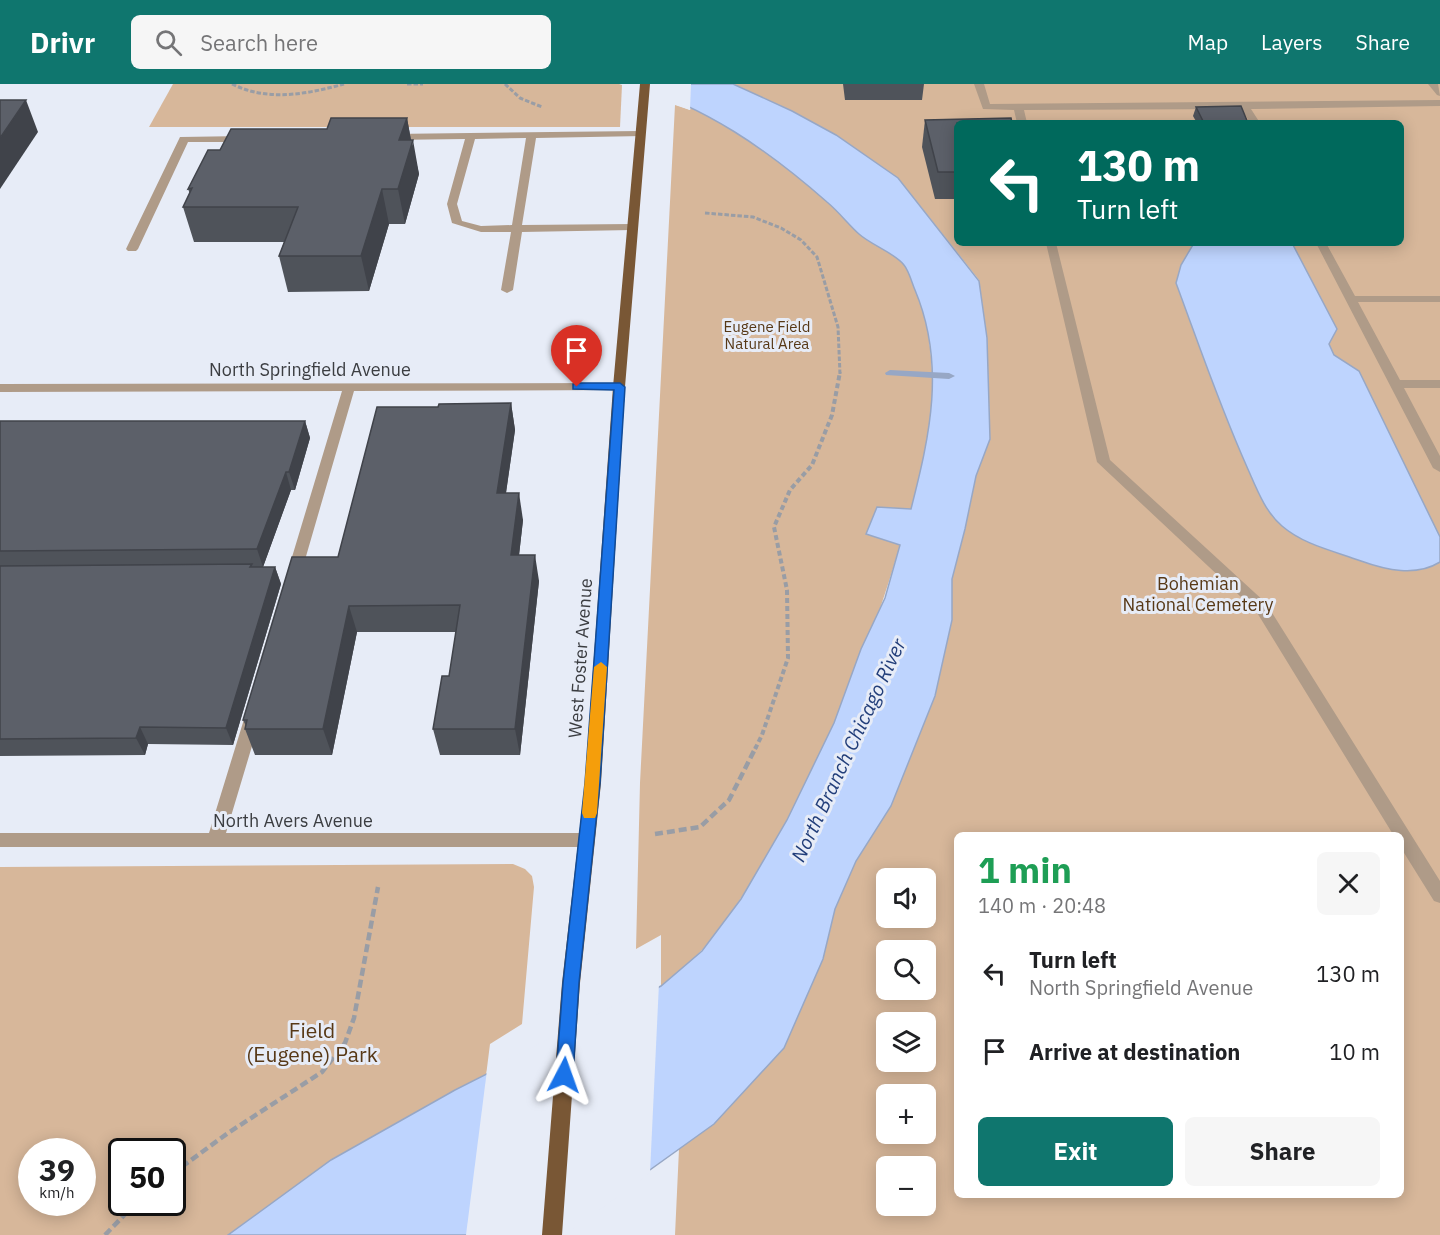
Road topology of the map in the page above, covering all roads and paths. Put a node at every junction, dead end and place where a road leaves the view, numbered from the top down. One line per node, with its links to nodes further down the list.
1 (232, 84): 2 (path)
2 (344, 84)
3 (407, 84): 4 (path)
4 (423, 84)
5 (979, 84): 10 (street)
6 (1433, 84): 8 (street)
7 (645, 89): 14 (main road, West Foster Avenue)
8 (1440, 93)
9 (1440, 103): 11 (street)
10 (1018, 106): 11 (street); 12 (street)
11 (1245, 106): 13 (street)
12 (1021, 120)
13 (1253, 120)
14 (640, 134): 15 (street); 20 (main road, West Foster Avenue)
15 (531, 136): 16 (street); 21 (street)
16 (471, 137): 17 (street); 21 (street)
17 (375, 138)
18 (256, 139): 24 (street)
19 (705, 213): 37 (path)
20 (632, 227): 21 (street); 31 (main road, West Foster Avenue)
21 (517, 229): 25 (street)
22 (1052, 246): 36 (street)
23 (1323, 246): 26 (street)
24 (132, 249)
25 (507, 290)
26 (1352, 299): 27 (street); 28 (street)
27 (1440, 299)
28 (1394, 384): 29 (street); 33 (street)
29 (1440, 384)
30 (349, 387): 31 (street, North Springfield Avenue); 32 (street, North Springfield Avenue); 34 (street)
31 (620, 387): 41 (main road, West Foster Avenue)
32 (0, 388)
33 (1440, 468)
34 (288, 596)
35 (256, 706): 39 (street)
36 (1400, 832)
37 (655, 834)
38 (1404, 838): 43 (street)
39 (216, 839): 40 (street, North Avers Avenue); 41 (street, North Avers Avenue)
40 (0, 840)
41 (586, 840): 47 (main road, West Foster Avenue)
42 (378, 887): 44 (path)
43 (1440, 896)
44 (186, 1164)
45 (123, 1216): 46 (path)
46 (105, 1235)
47 (552, 1235)

